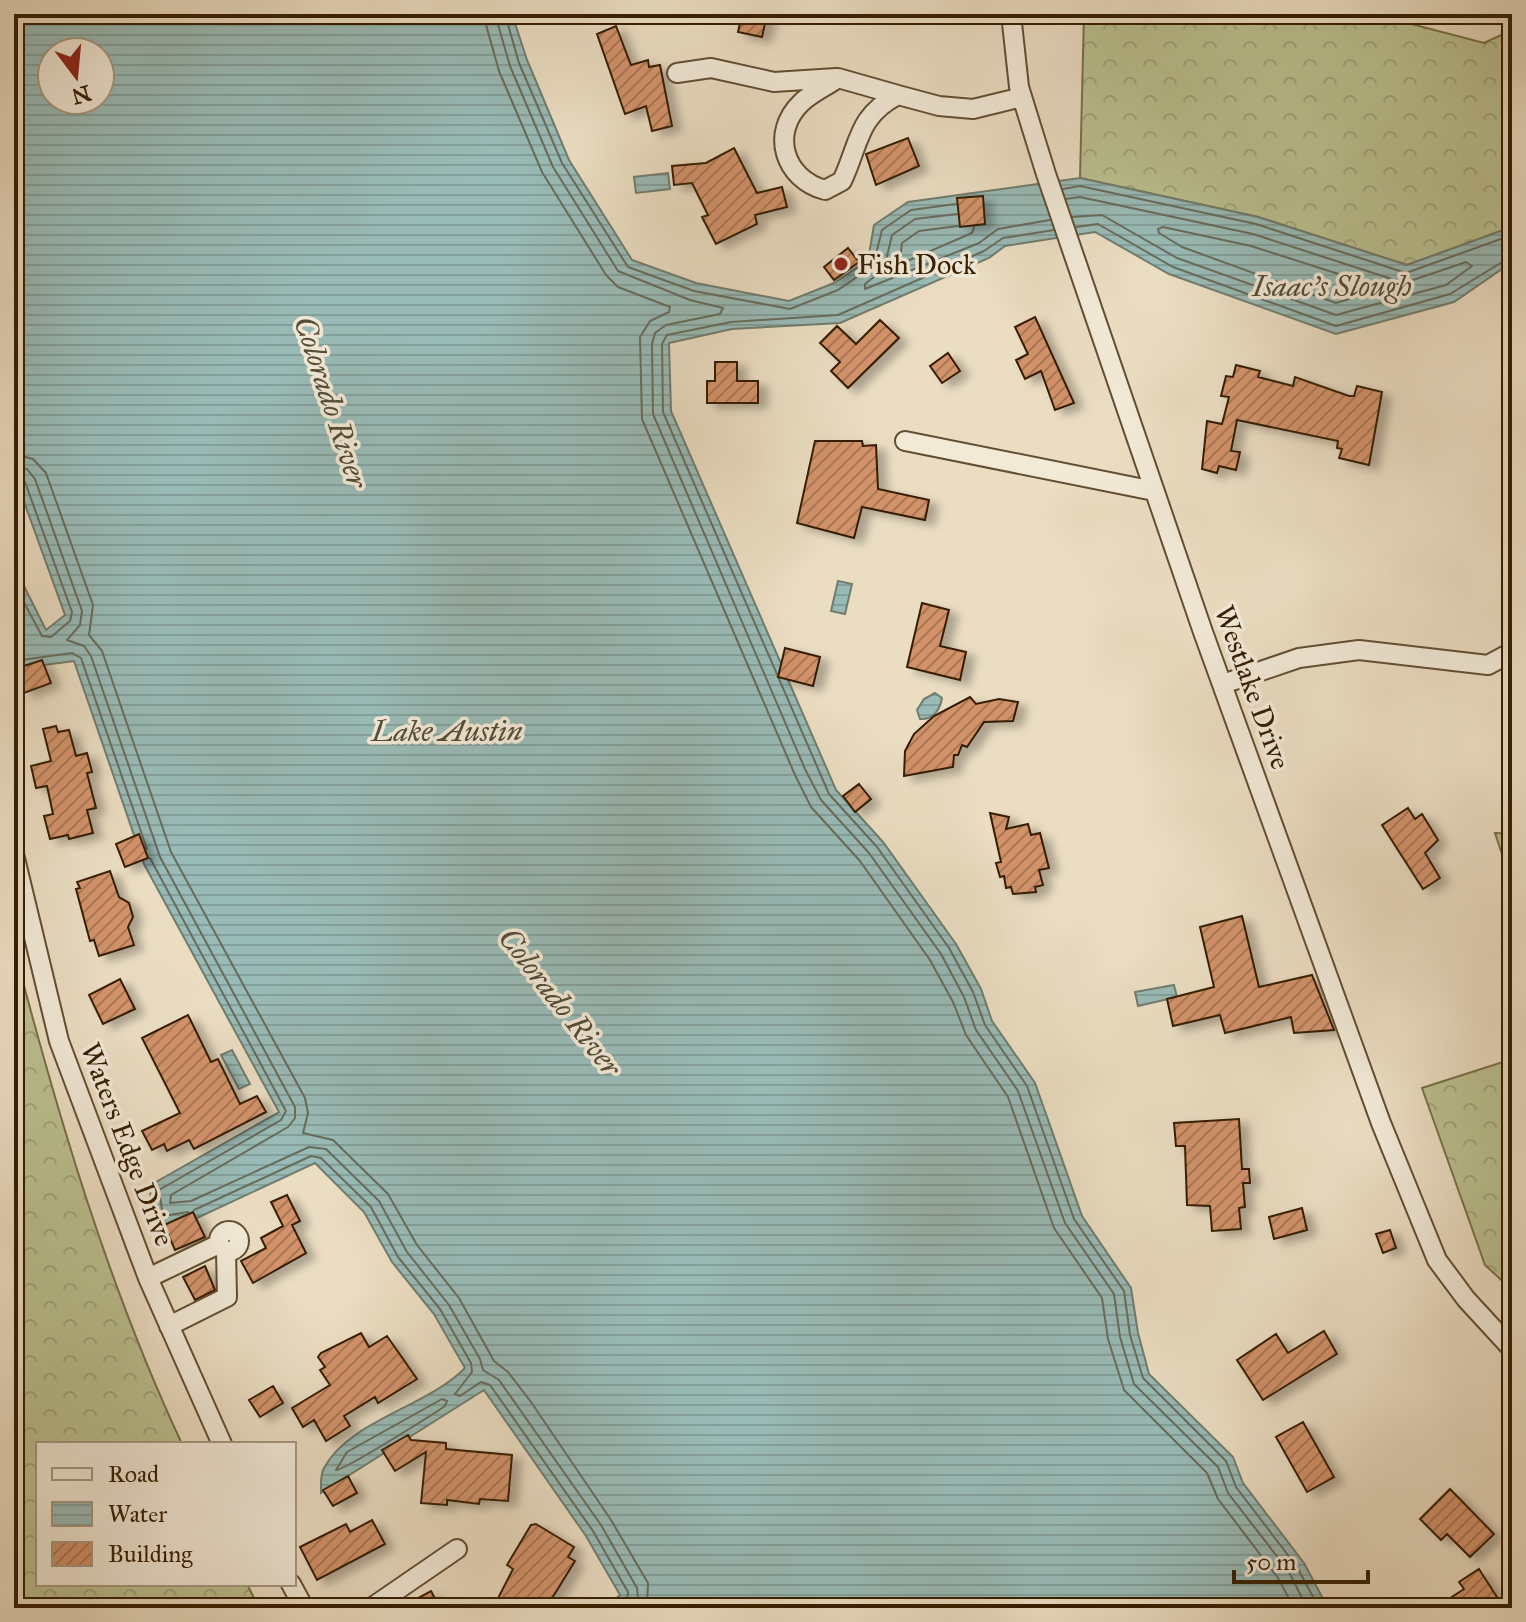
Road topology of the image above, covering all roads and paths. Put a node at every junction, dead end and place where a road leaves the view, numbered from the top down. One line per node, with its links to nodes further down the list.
1 (1011, 14): 5 (street, Westlake Drive)
2 (677, 73): 3 (street)
3 (838, 78): 4 (street); 4 (street)
4 (898, 95): 5 (street)
5 (1022, 97): 7 (street, Westlake Drive)
6 (905, 441): 7 (street)
7 (1154, 491): 9 (street, Westlake Drive)
8 (1512, 652): 9 (street)
9 (1223, 684): 13 (street, Westlake Drive)
10 (14, 854): 11 (street, Waters Edge Drive)
11 (148, 1278): 12 (street, Waters Edge Drive); 12 (street)
12 (169, 1326): 14 (street, Waters Edge Drive)
13 (1512, 1349)
14 (221, 1442)
15 (457, 1549): 20 (street)
16 (292, 1586): 19 (street)
17 (14, 1603): 18 (street)
18 (19, 1608)
19 (304, 1608)
20 (371, 1608)

